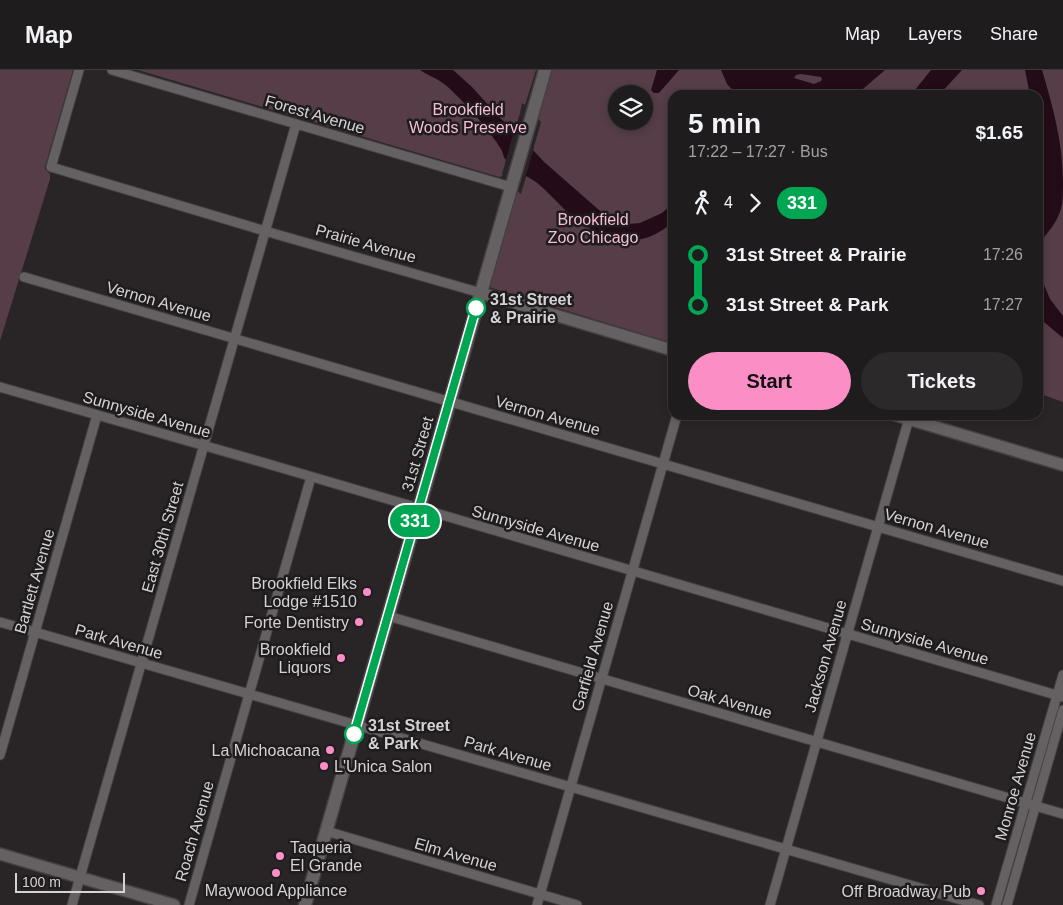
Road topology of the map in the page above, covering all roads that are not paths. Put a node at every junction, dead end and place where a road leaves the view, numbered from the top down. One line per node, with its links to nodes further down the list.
1 (80, 70): 6 (street, Prairie Avenue)
2 (112, 70): 4 (street, Forest Avenue)
3 (545, 70): 5 (main road, 31st Street)
4 (296, 124): 5 (street, Forest Avenue); 6 (street, East 30th Street)
5 (512, 181): 8 (main road, 31st Street)
6 (265, 231): 8 (street, Prairie Avenue); 9 (street, East 30th Street)
7 (24, 277): 9 (street, Vernon Avenue)
8 (481, 293): 10 (street, Prairie Avenue); 12 (main road, 31st Street)
9 (234, 338): 12 (street, Vernon Avenue); 17 (street, East 30th Street)
10 (668, 349)
11 (0, 387): 13 (street, Sunnyside Avenue)
12 (450, 401): 18 (street, Vernon Avenue); 21 (main road, 31st Street)
13 (97, 415): 17 (street, Sunnyside Avenue); 27 (street, Bartlett Avenue)
14 (676, 420): 18 (street, Garfield Avenue)
15 (908, 420): 22 (street, Jackson Avenue)
16 (919, 420): 19 (street)
17 (204, 446): 20 (street, Sunnyside Avenue); 29 (street, East 30th Street)
18 (663, 464): 22 (street, Vernon Avenue); 23 (street, Garfield Avenue)
19 (1063, 465)
20 (311, 477): 21 (street, Sunnyside Avenue); 32 (street, Roach Avenue)
21 (419, 509): 23 (street, Sunnyside Avenue); 25 (main road, 31st Street)
22 (878, 527): 24 (street, Vernon Avenue); 28 (street, Jackson Avenue)
23 (632, 571): 28 (street, Sunnyside Avenue); 31 (street, Garfield Avenue)
24 (1063, 581)
25 (388, 616): 31 (street, Oak Avenue); 35 (main road, 31st Street)
26 (0, 622): 27 (street, Park Avenue)
27 (35, 632): 29 (street, Park Avenue); 37 (street, Bartlett Avenue)
28 (847, 634): 33 (street, Sunnyside Avenue); 36 (street, Jackson Avenue)
29 (141, 663): 32 (street, Park Avenue); 45 (street, East 30th Street)
30 (1063, 675): 33 (street, Monroe Avenue)
31 (601, 679): 36 (street, Oak Avenue); 38 (street, Garfield Avenue)
32 (248, 694): 35 (street, Park Avenue); 49 (street, Roach Avenue)
33 (1060, 696): 39 (street, Monroe Avenue)
34 (1063, 710): 40 (street, Monroe Avenue)
35 (357, 724): 38 (street, Park Avenue); 42 (main road, 31st Street)
36 (816, 742): 39 (street, Oak Avenue); 43 (street, Jackson Avenue)
37 (0, 754)
38 (571, 786): 43 (street, Park Avenue); 46 (street, Garfield Avenue)
39 (1026, 803): 40 (street, Oak Avenue); 55 (street, Monroe Avenue)
40 (1036, 806): 41 (street, Oak Avenue); 56 (street, Monroe Avenue)
41 (1063, 814)
42 (326, 831): 46 (street, Elm Avenue); 50 (main road, 31st Street)
43 (785, 849): 53 (street, Jackson Avenue); 54 (street, Park Avenue)
44 (0, 854): 45 (street)
45 (80, 878): 47 (street, East 30th Street); 48 (street)
46 (540, 894): 51 (street, Garfield Avenue); 52 (street, Elm Avenue)
47 (72, 905)
48 (174, 905)
49 (189, 905)
50 (305, 905)
51 (536, 905)
52 (577, 905)
53 (770, 905)
54 (979, 905)
55 (996, 905)
56 (1007, 905)

